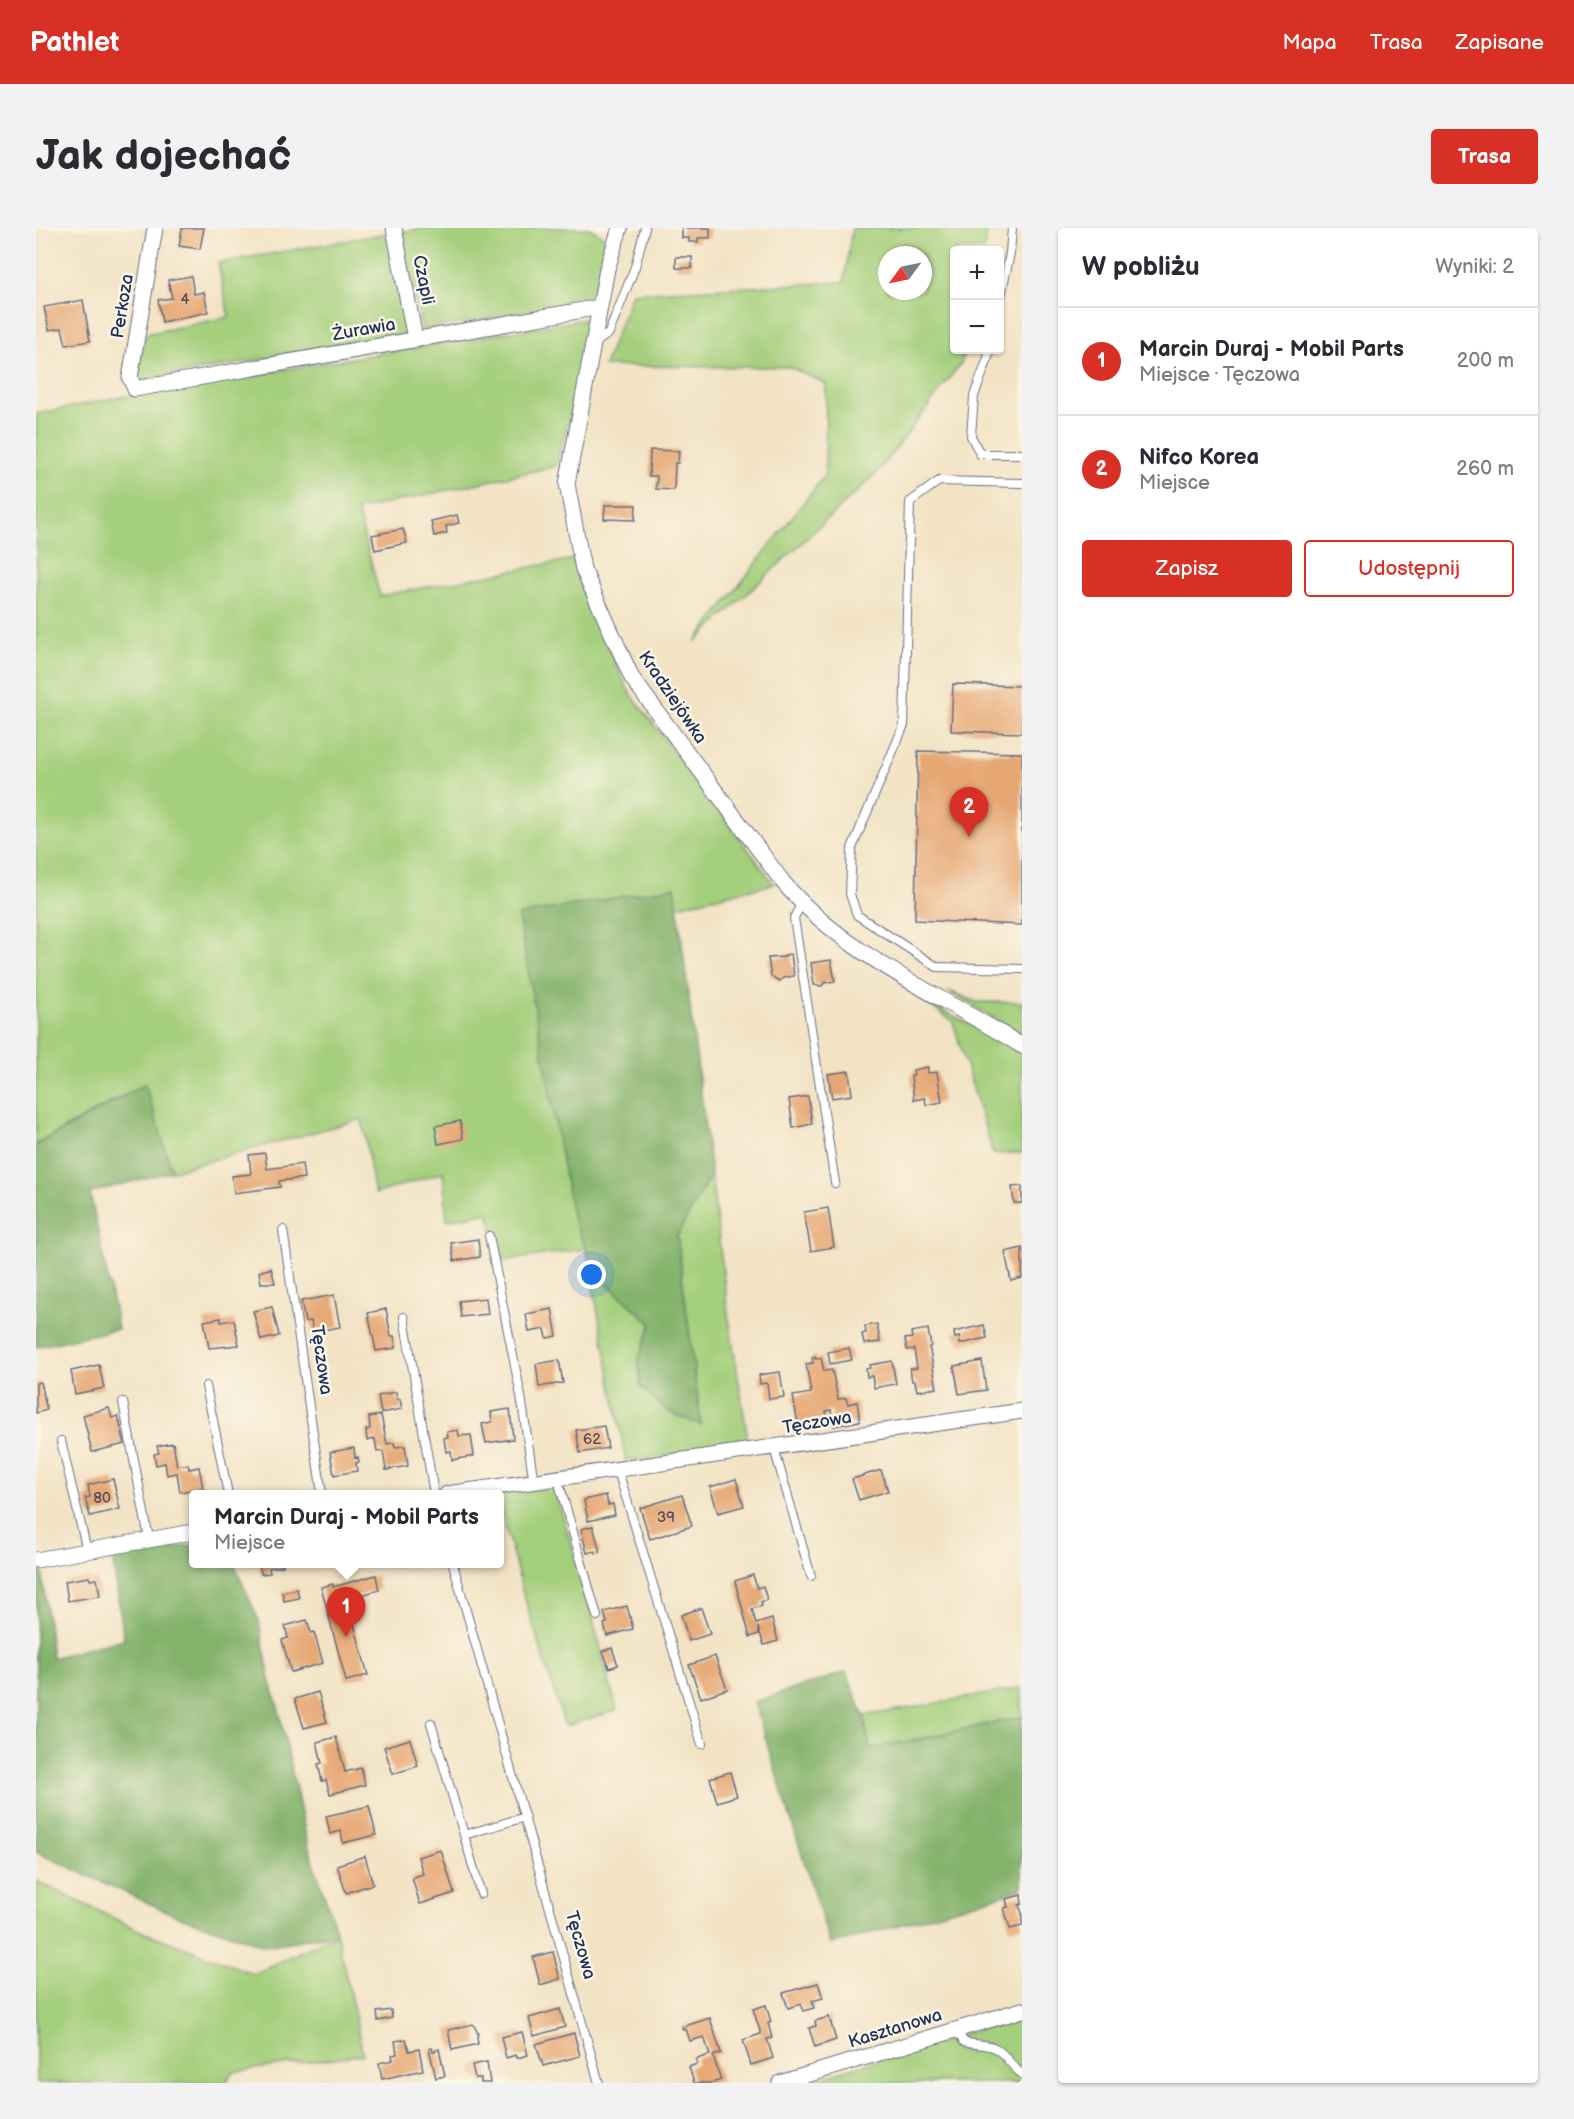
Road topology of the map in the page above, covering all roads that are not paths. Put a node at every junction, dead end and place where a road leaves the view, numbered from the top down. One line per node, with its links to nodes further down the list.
1 (155, 228): 11 (street, Perkoza)
2 (394, 228): 8 (street, Czapli)
3 (620, 228): 7 (street, Kradziejówka)
4 (645, 228): 9 (lane)
5 (1012, 228): 6 (lane)
6 (1000, 300)
7 (600, 307): 8 (street, Żurawia); 9 (street, Kradziejówka)
8 (415, 339): 11 (street, Żurawia)
9 (593, 345): 14 (street, Kradziejówka)
10 (989, 354): 12 (lane)
11 (135, 389)
12 (1022, 454)
13 (1022, 483): 15 (lane)
14 (801, 904): 16 (street, Kradziejówka); 17 (lane)
15 (1022, 969)
16 (1022, 1046)
17 (834, 1183)
18 (283, 1230): 30 (lane, Tęczowa)
19 (489, 1236): 28 (lane)
20 (404, 1317): 31 (lane)
21 (206, 1386): 29 (lane)
22 (123, 1402): 34 (lane)
23 (1022, 1411): 25 (street, Tęczowa)
24 (61, 1441): 35 (lane)
25 (774, 1448): 26 (street, Tęczowa); 38 (lane)
26 (618, 1471): 27 (street, Tęczowa); 41 (lane)
27 (558, 1480): 28 (street, Tęczowa); 39 (lane)
28 (534, 1483): 32 (street, Tęczowa)
29 (227, 1490)
30 (321, 1490)
31 (433, 1490)
32 (479, 1490)
33 (189, 1533): 34 (street)
34 (149, 1539): 35 (street)
35 (87, 1551): 36 (street)
36 (36, 1560)
37 (454, 1568): 42 (lane, Tęczowa)
38 (811, 1576)
39 (597, 1616)
40 (431, 1723): 43 (lane)
41 (702, 1744)
42 (525, 1817): 43 (lane); 48 (lane, Tęczowa)
43 (464, 1835): 44 (lane)
44 (481, 1894)
45 (1022, 2010): 46 (street, Kasztanowa)
46 (956, 2030): 47 (lane); 49 (street, Kasztanowa)
47 (1022, 2074)
48 (599, 2083)
49 (780, 2083)

